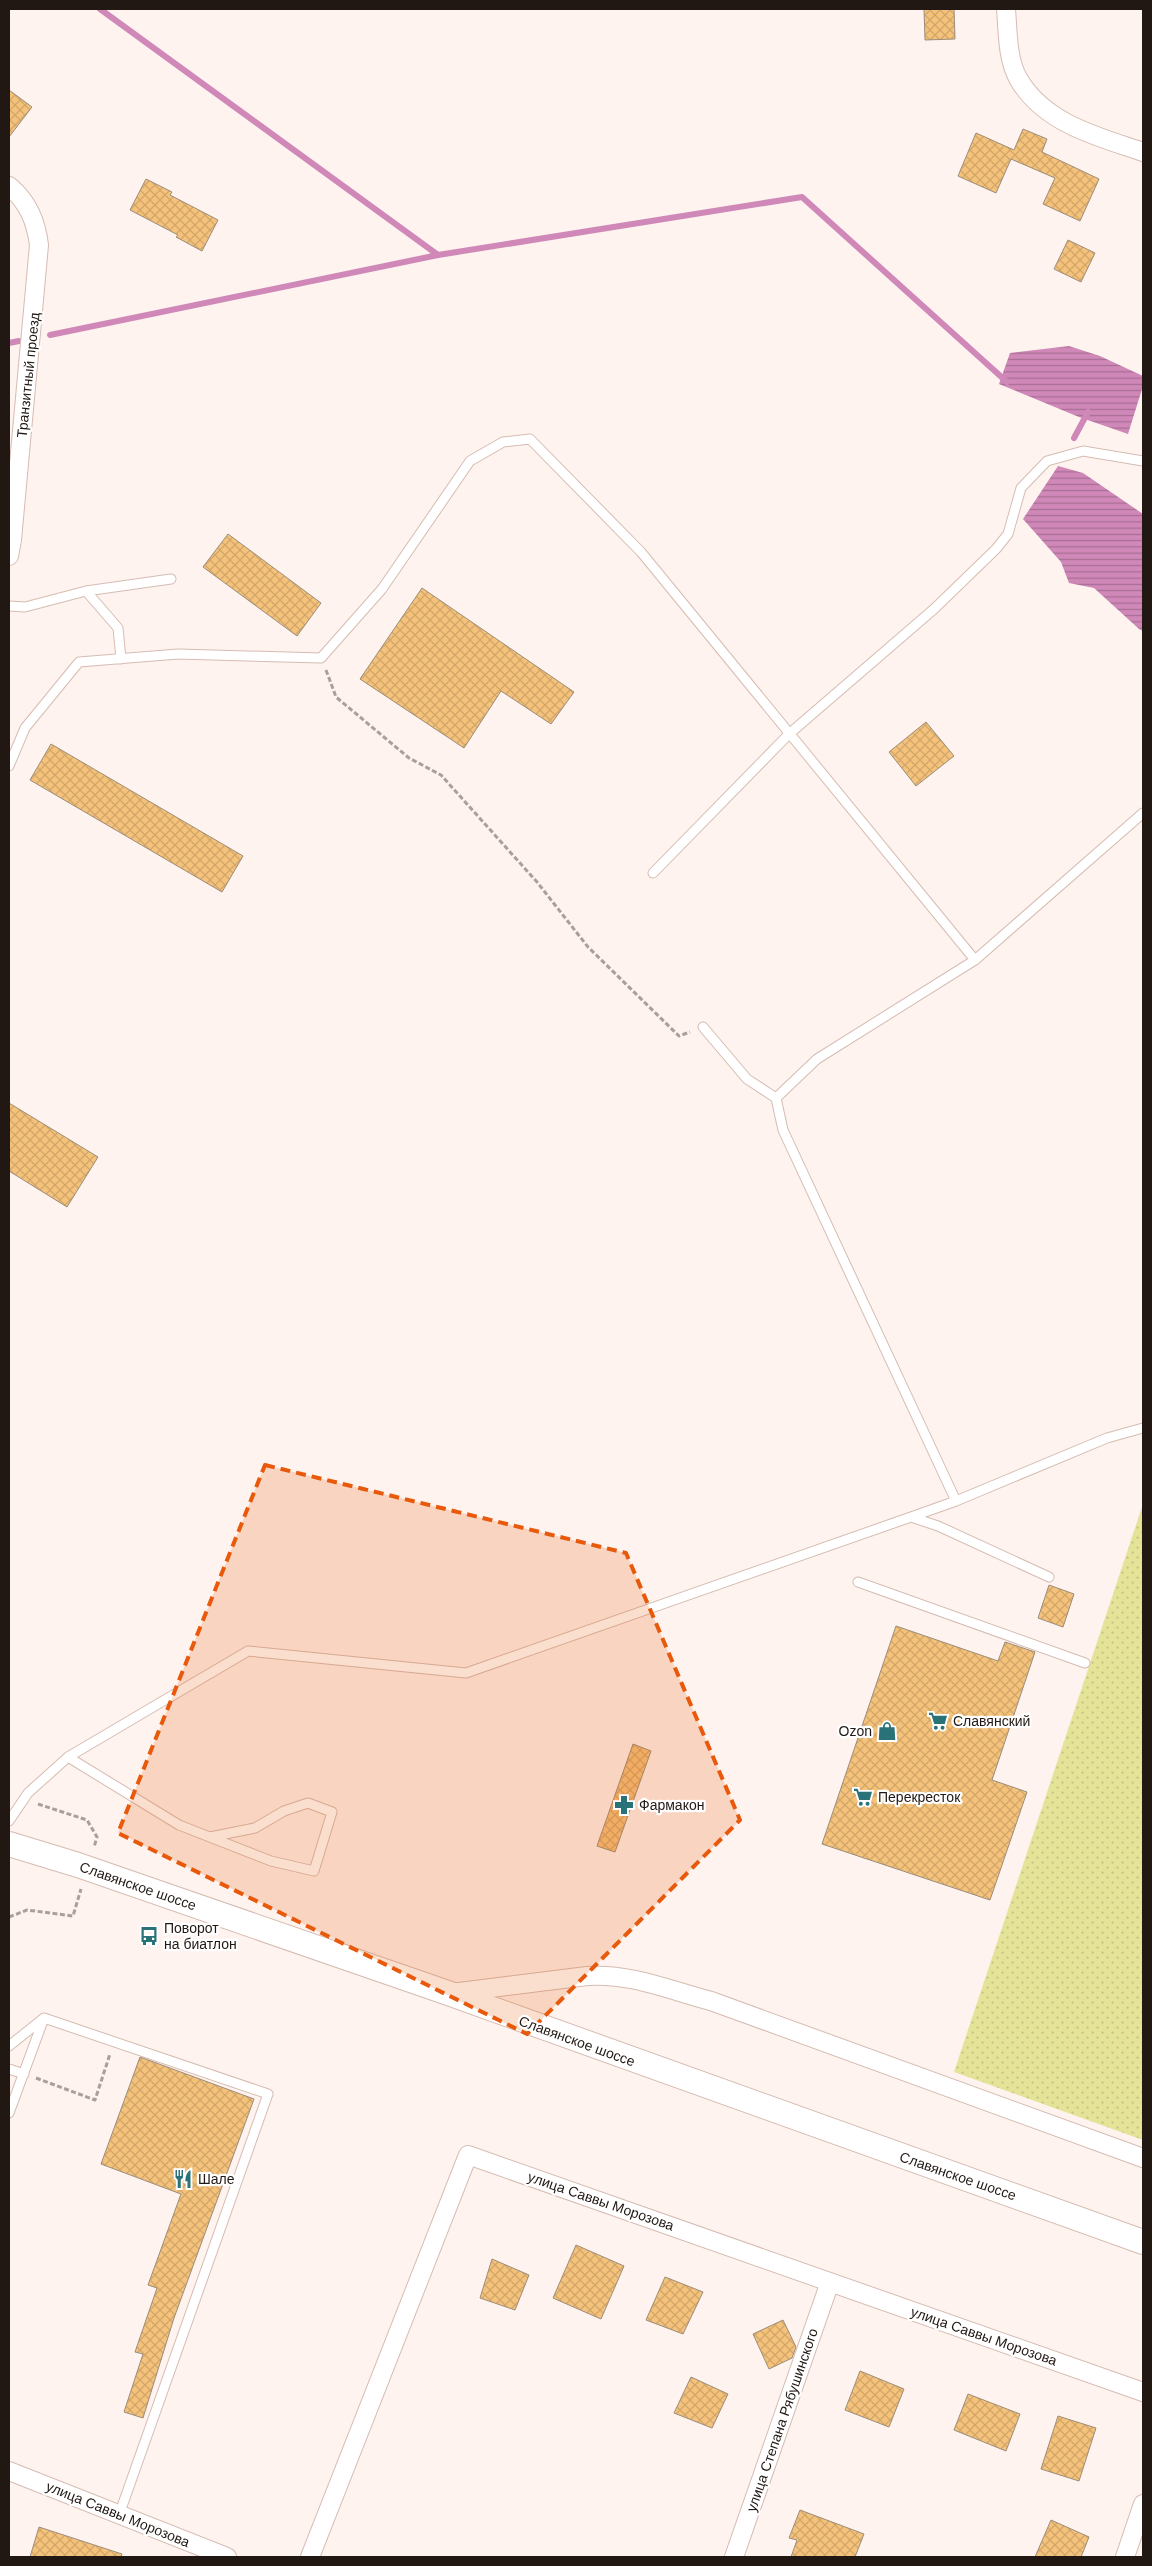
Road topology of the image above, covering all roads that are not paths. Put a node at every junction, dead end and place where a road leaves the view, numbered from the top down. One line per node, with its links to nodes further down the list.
1 (1006, 9): 2 (street)
2 (1143, 152)
3 (15, 192): 5 (street, Транзитный проезд)
4 (1143, 461): 10 (lane)
5 (9, 556)
6 (171, 579): 7 (lane)
7 (86, 591): 8 (lane); 9 (lane)
8 (9, 606)
9 (121, 659): 10 (lane); 11 (lane)
10 (789, 734): 13 (lane); 14 (lane)
11 (9, 766)
12 (1143, 813): 14 (lane)
13 (653, 873)
14 (975, 960): 16 (lane)
15 (703, 1027): 16 (lane)
16 (776, 1098): 18 (lane)
17 (1143, 1428): 18 (lane)
18 (956, 1501): 19 (lane)
19 (911, 1517): 20 (lane); 23 (lane)
20 (1049, 1577)
21 (858, 1582): 22 (lane)
22 (1085, 1664)
23 (68, 1757): 24 (lane); 25 (lane)
24 (9, 1821)
25 (210, 1837): 25 (lane)
26 (9, 1844): 27 (main road, Славянское шоссе)
27 (448, 1994): 33 (street); 34 (main road, Славянское шоссе)
28 (44, 2018): 29 (lane); 31 (lane); 39 (lane)
29 (9, 2046)
30 (9, 2069): 31 (lane)
31 (24, 2074): 32 (lane)
32 (9, 2113)
33 (1143, 2158)
34 (1143, 2242)
35 (830, 2282): 36 (street, улица Саввы Морозова); 41 (street, улица Саввы Морозова); 42 (street, улица Степана Рябушинского)
36 (1143, 2392)
37 (9, 2471): 39 (street, улица Саввы Морозова)
38 (1143, 2504): 43 (street)
39 (119, 2515): 40 (street, улица Саввы Морозова)
40 (227, 2557)
41 (310, 2557)
42 (734, 2557)
43 (1125, 2557)

